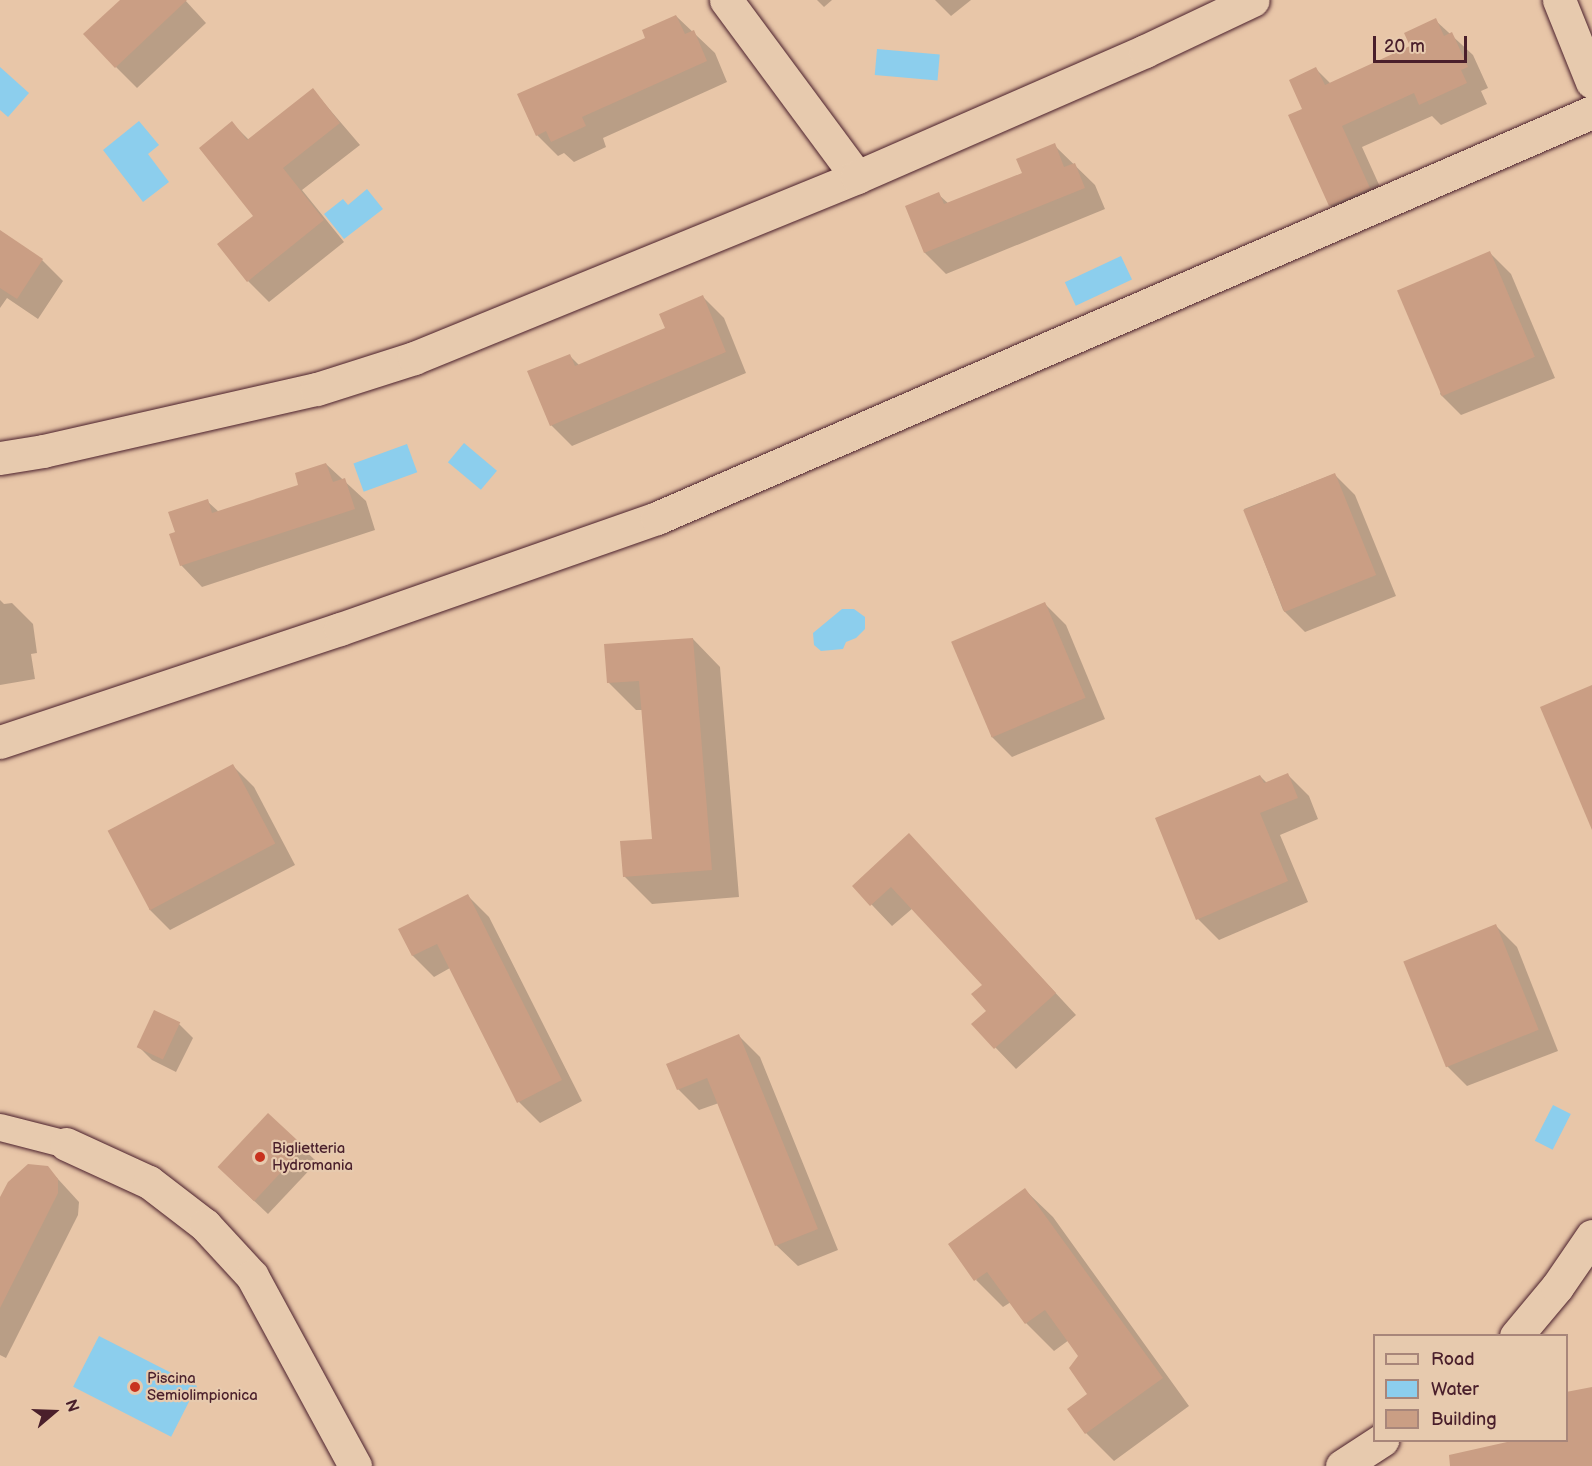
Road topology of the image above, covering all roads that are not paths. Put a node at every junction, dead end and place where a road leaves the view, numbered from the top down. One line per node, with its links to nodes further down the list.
1 (726, 0): 6 (street)
2 (1253, 0): 6 (street)
3 (1559, 0): 4 (street)
4 (1592, 82)
5 (1592, 112): 8 (street)
6 (857, 177): 7 (street)
7 (0, 458)
8 (0, 742)
9 (0, 1127): 10 (street)
10 (66, 1144): 14 (street)
11 (1592, 1236): 12 (street)
12 (1516, 1334)
13 (1379, 1442): 15 (street)
14 (355, 1466)
15 (1342, 1466)

